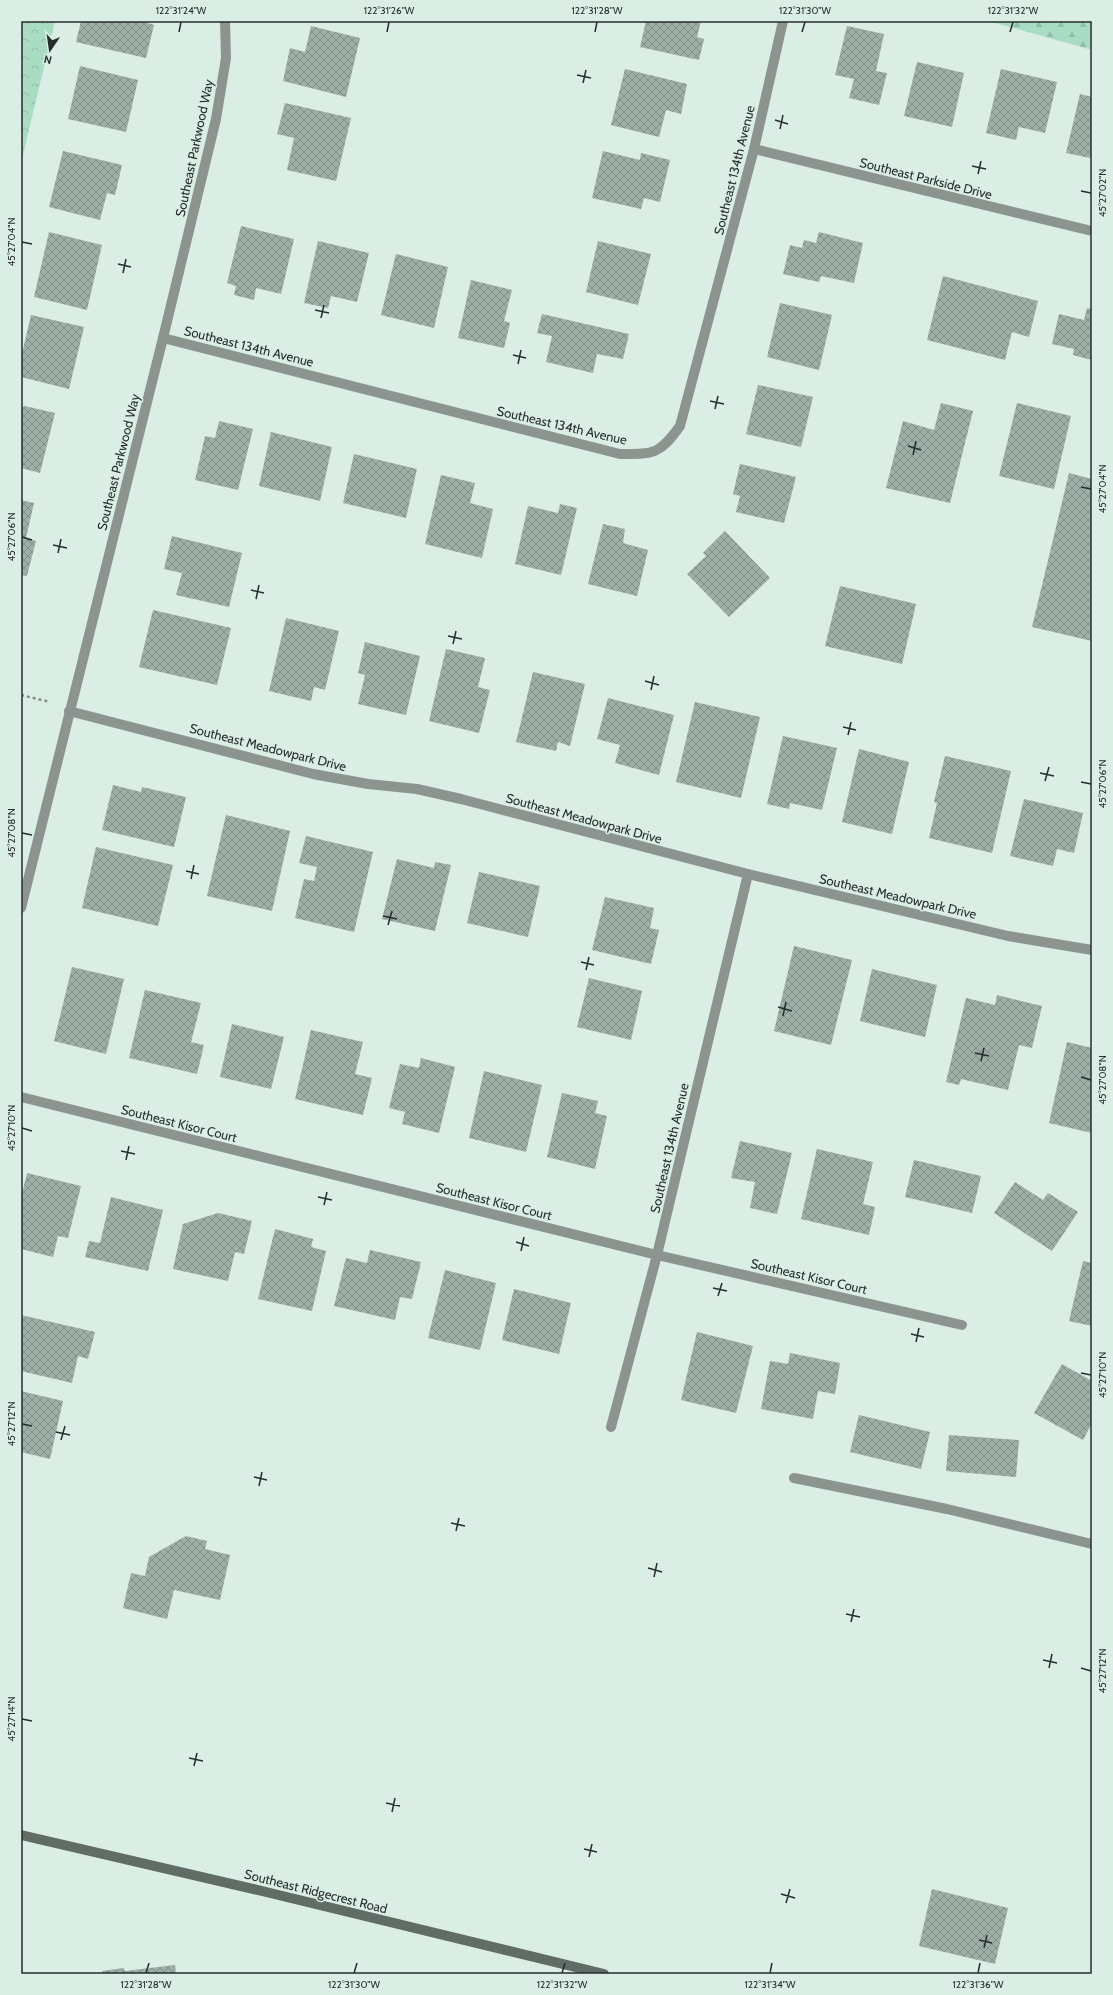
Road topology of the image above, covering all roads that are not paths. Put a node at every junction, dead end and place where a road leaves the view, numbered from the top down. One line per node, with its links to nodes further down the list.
1 (225, 21): 5 (street, Southeast Parkwood Way)
2 (784, 21): 3 (street, Southeast 134th Avenue)
3 (754, 149): 4 (street, Southeast Parkside Drive); 5 (street, Southeast 134th Avenue)
4 (1092, 231)
5 (163, 338): 6 (street, Southeast Parkwood Way)
6 (70, 708): 7 (street, Southeast Meadowpark Drive); 8 (street, Southeast Parkwood Way)
7 (748, 874): 9 (street, Southeast Meadowpark Drive); 11 (street, Southeast 134th Avenue)
8 (21, 908)
9 (1092, 950)
10 (21, 1096): 11 (street, Southeast Kisor Court)
11 (657, 1255): 12 (street, Southeast Kisor Court); 13 (street, Southeast 134th Avenue)
12 (962, 1325)
13 (611, 1427)
14 (794, 1478): 15 (street)
15 (1092, 1544)
16 (21, 1835): 17 (street, Southeast Ridgecrest Road)
17 (604, 1974)

